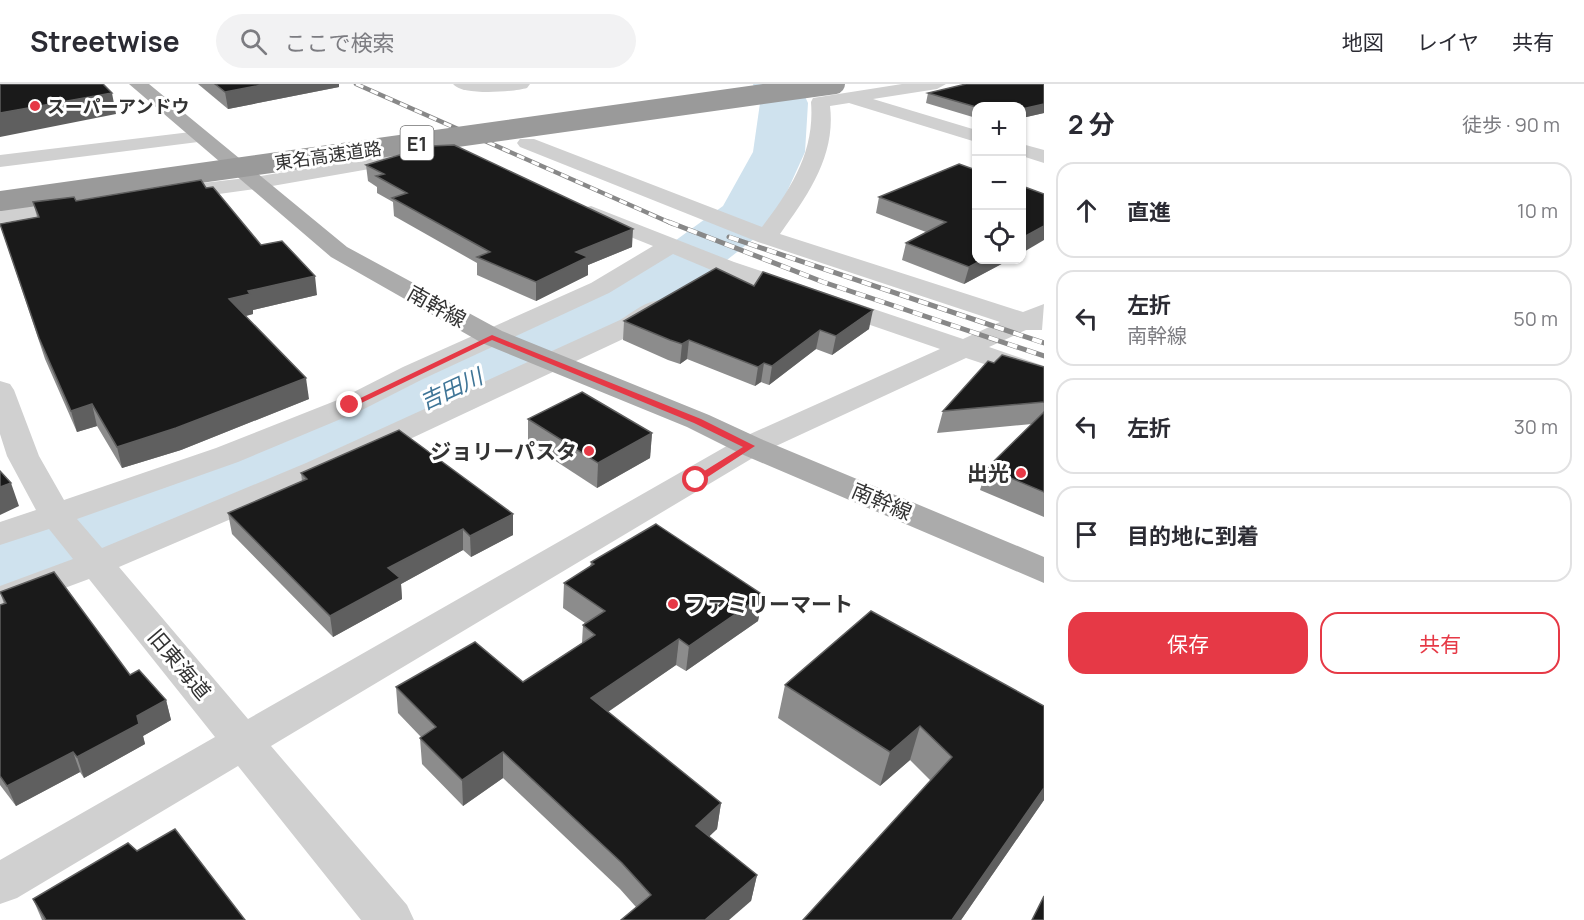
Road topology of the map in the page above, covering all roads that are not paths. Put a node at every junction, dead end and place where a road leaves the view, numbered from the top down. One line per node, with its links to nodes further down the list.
1 (138, 84): 9 (main road, 南幹線)
2 (462, 84): 3 (street)
3 (521, 84)
4 (704, 84): 7 (highway)
5 (937, 84): 6 (street)
6 (841, 91): 8 (street); 18 (highway, 東名高速道路 / E1, bridge); 21 (street)
7 (470, 116)
8 (972, 135)
9 (200, 137): 15 (street); 17 (main road, 南幹線)
10 (527, 143): 21 (street)
11 (247, 145): 16 (highway, 東名高速道路)
12 (1026, 151): 14 (street)
13 (467, 154): 17 (street)
14 (1044, 157)
15 (0, 161)
16 (0, 178)
17 (255, 183): 20 (street); 25 (main road, 南幹線)
18 (0, 201)
19 (574, 206): 22 (street)
20 (0, 216)
21 (766, 237): 24 (street)
22 (670, 246): 23 (street); 25 (street)
23 (725, 267): 26 (street); 27 (street)
24 (1038, 320): 26 (street)
25 (492, 337): 27 (main road, 南幹線); 31 (street)
26 (969, 349): 28 (street); 30 (street)
27 (552, 362): 30 (main road, 南幹線); 33 (street)
28 (1044, 375)
29 (0, 390): 31 (street, 旧東海道)
30 (750, 446): 34 (main road, 南幹線); 36 (street)
31 (56, 515): 32 (street); 33 (street, 旧東海道)
32 (0, 534)
33 (98, 564): 35 (street); 36 (street, 旧東海道)
34 (1044, 571)
35 (0, 600)
36 (244, 740): 37 (street); 38 (street, 旧東海道)
37 (2, 876)
38 (390, 920)

